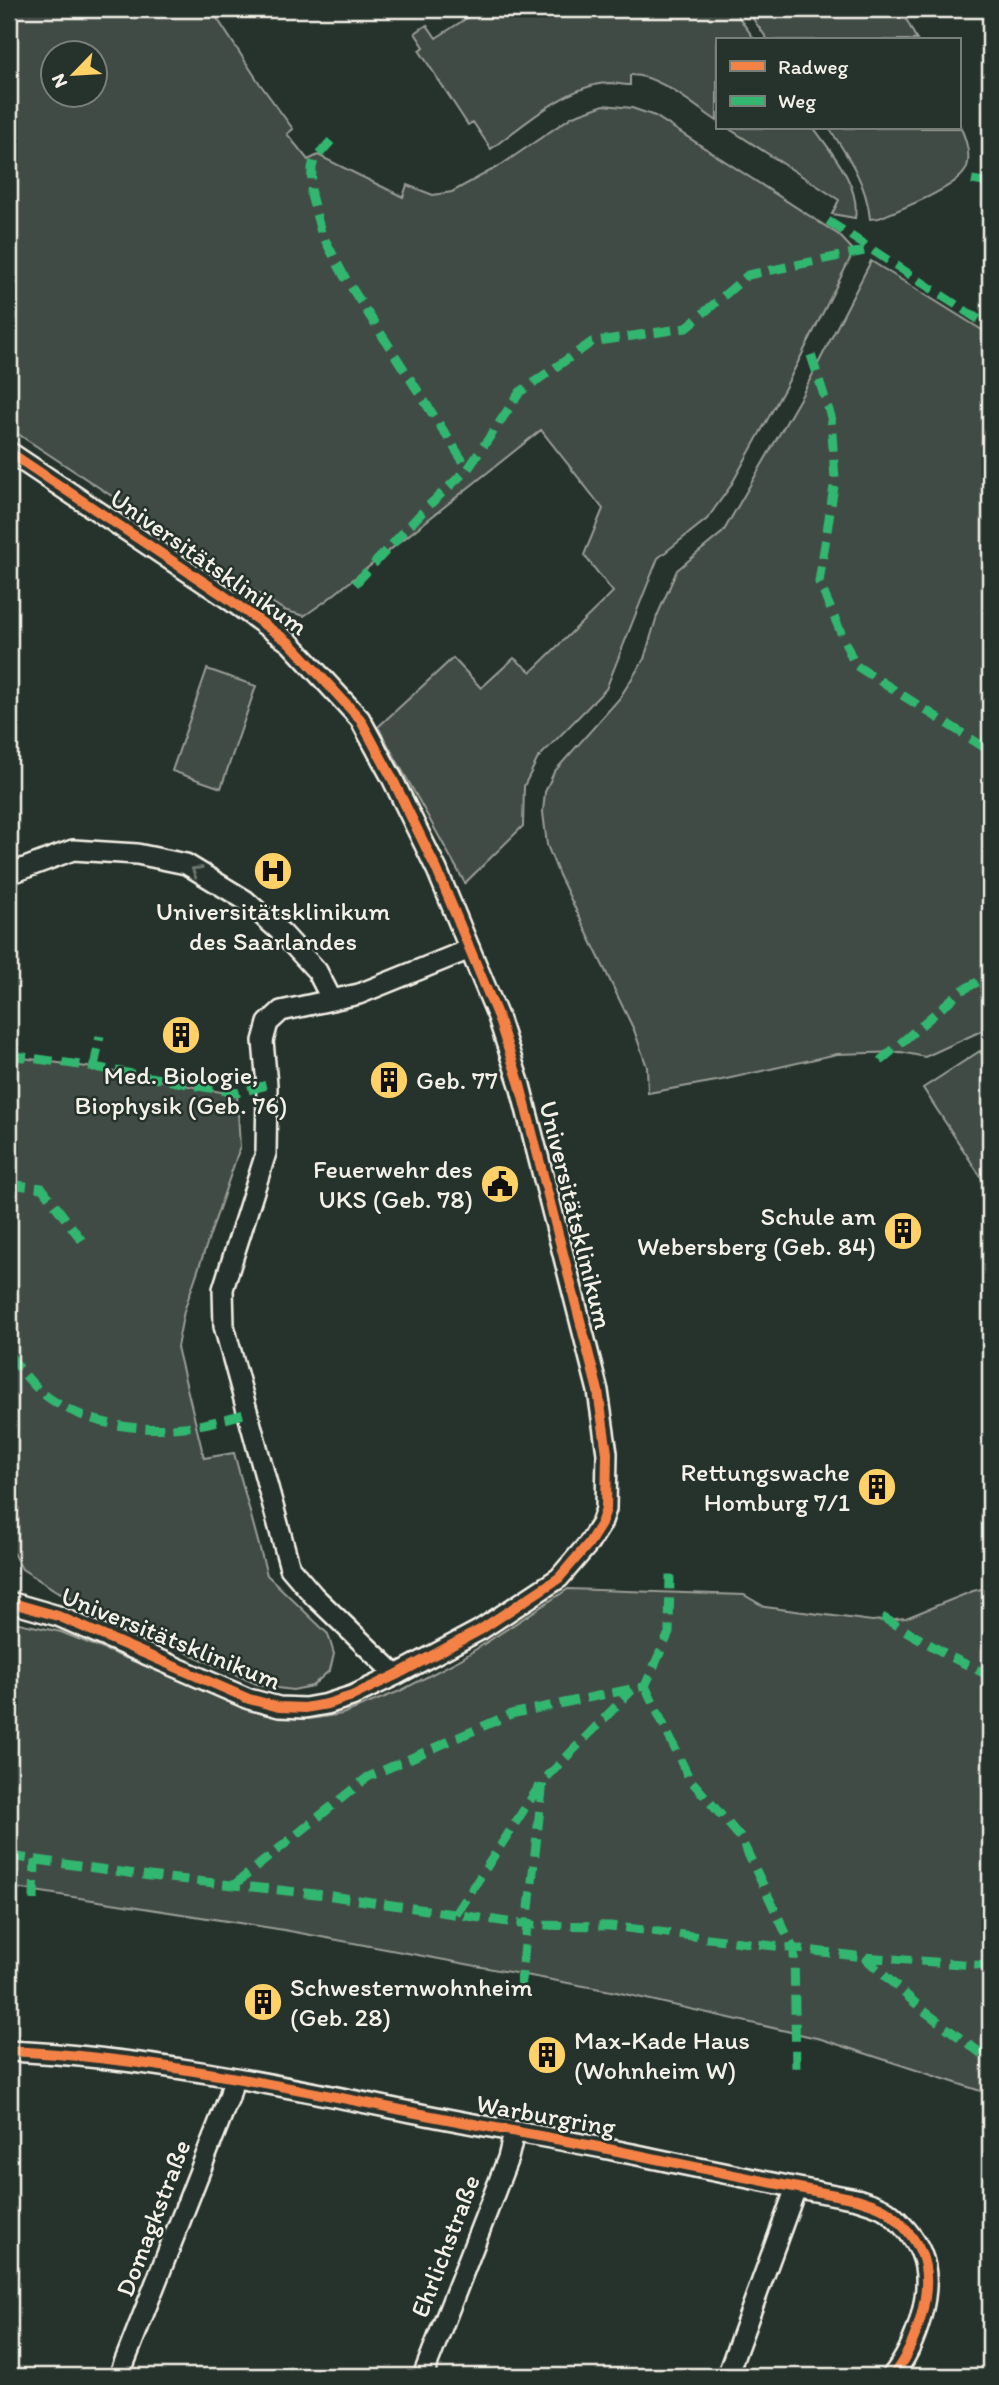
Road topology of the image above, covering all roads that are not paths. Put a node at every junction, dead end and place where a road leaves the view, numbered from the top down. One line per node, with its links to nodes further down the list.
1 (9, 452): 3 (street, Universitätsklinikum)
2 (9, 874): 4 (street, one-way to 2)
3 (470, 949): 4 (street); 6 (street, Universitätsklinikum)
4 (332, 1000): 6 (street)
5 (9, 1602): 6 (street, Universitätsklinikum)
6 (396, 1675)
7 (9, 2051): 8 (street, Warburgring)
8 (234, 2078): 9 (street, Warburgring); 11 (street, Domagkstraße)
9 (514, 2133): 10 (street, Warburgring); 12 (street, Ehrlichstraße)
10 (796, 2188): 13 (street); 14 (street, Warburgring)
11 (119, 2376)
12 (423, 2376)
13 (727, 2376)
14 (892, 2376)

